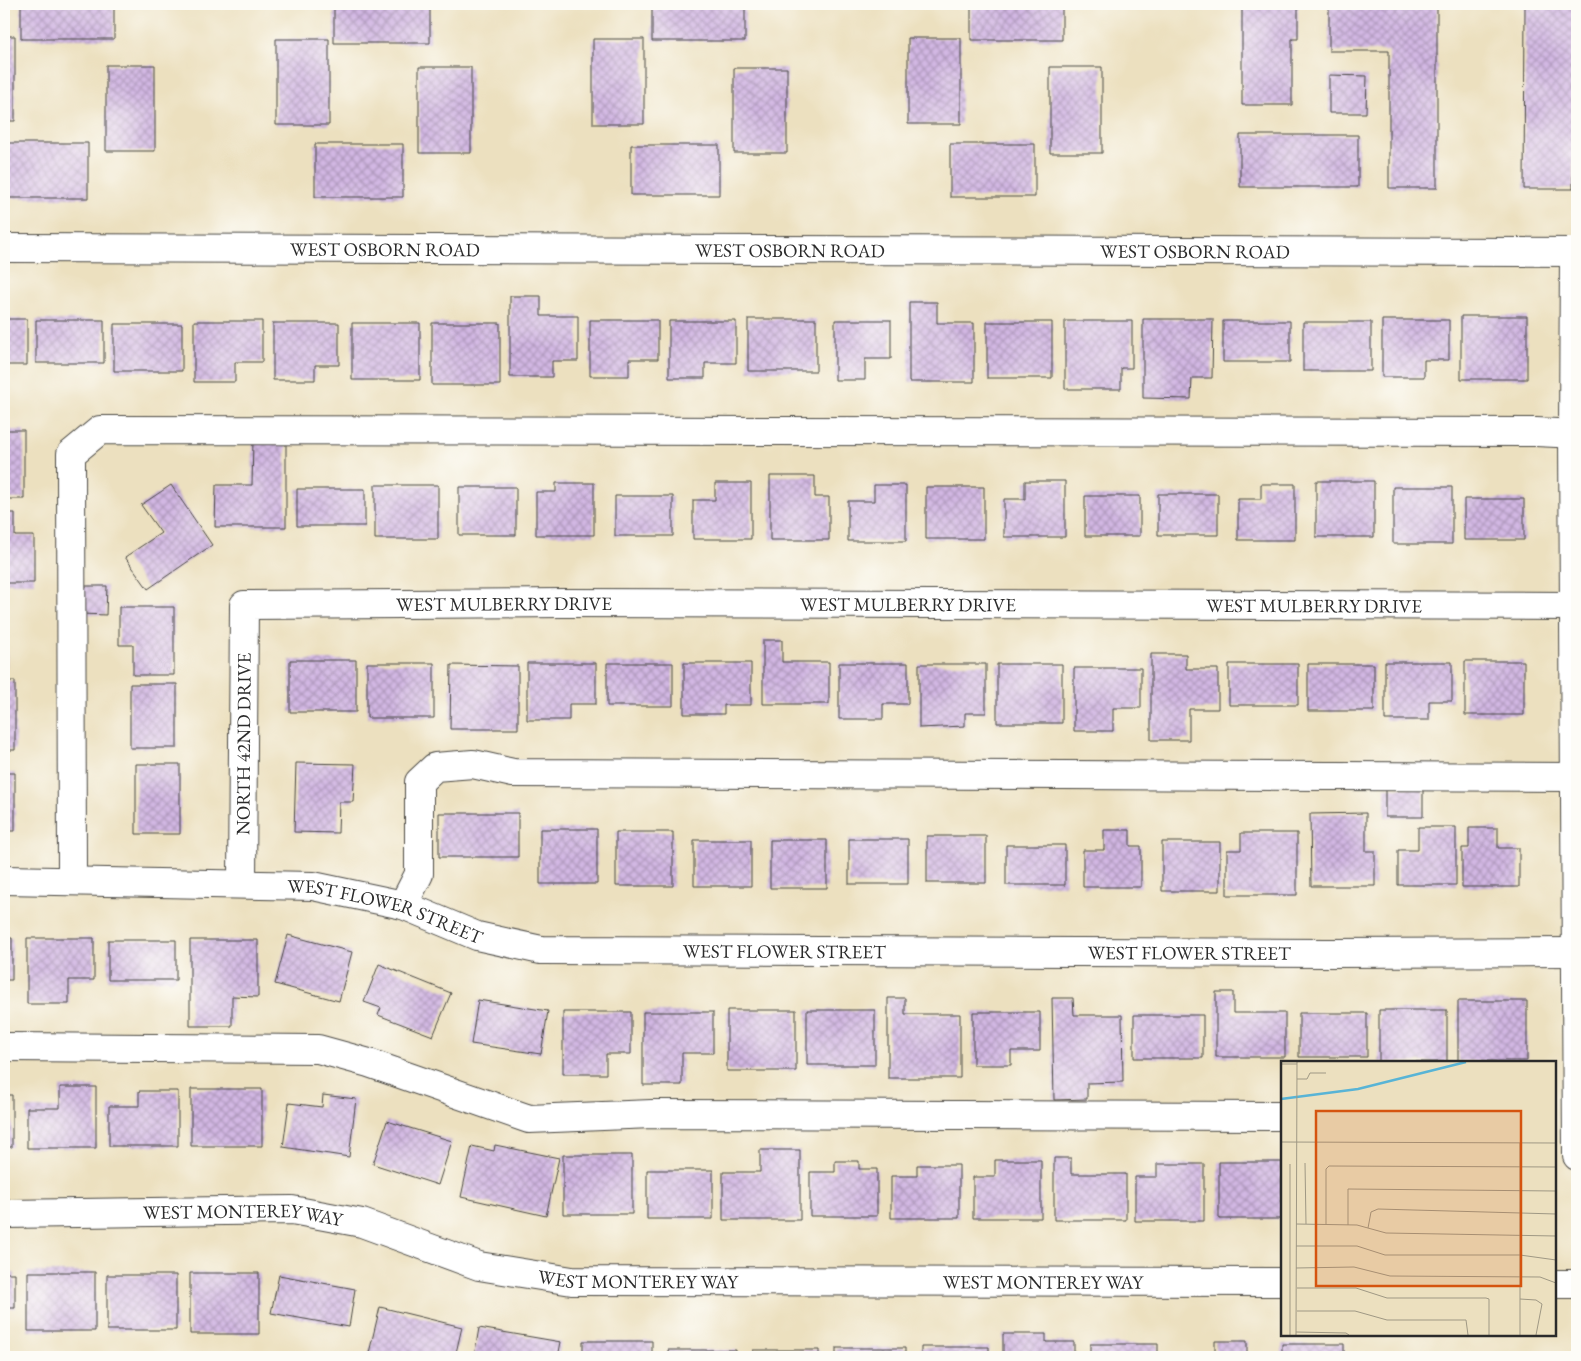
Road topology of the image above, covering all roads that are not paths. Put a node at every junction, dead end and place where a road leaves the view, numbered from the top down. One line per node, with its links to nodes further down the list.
1 (4, 248): 2 (street, WEST OSBORN ROAD)
2 (1576, 252): 3 (street)
3 (1575, 434): 5 (street); 8 (street)
4 (244, 605): 5 (street, WEST MULBERRY DRIVE); 9 (street, NORTH 42ND DRIVE)
5 (1576, 606): 6 (street)
6 (1577, 777): 10 (street); 11 (street)
7 (4, 880): 8 (street, WEST FLOWER STREET)
8 (72, 881): 9 (street, WEST FLOWER STREET)
9 (242, 884): 10 (street, WEST FLOWER STREET)
10 (403, 905): 11 (street, WEST FLOWER STREET)
11 (1576, 952): 14 (street)
12 (4, 1046): 13 (street)
13 (1281, 1116)
14 (1569, 1116): 15 (street)
15 (1577, 1156)
16 (4, 1214): 17 (street, WEST MONTEREY WAY)
17 (1281, 1282)
18 (1556, 1284): 19 (street)
19 (1577, 1284)

